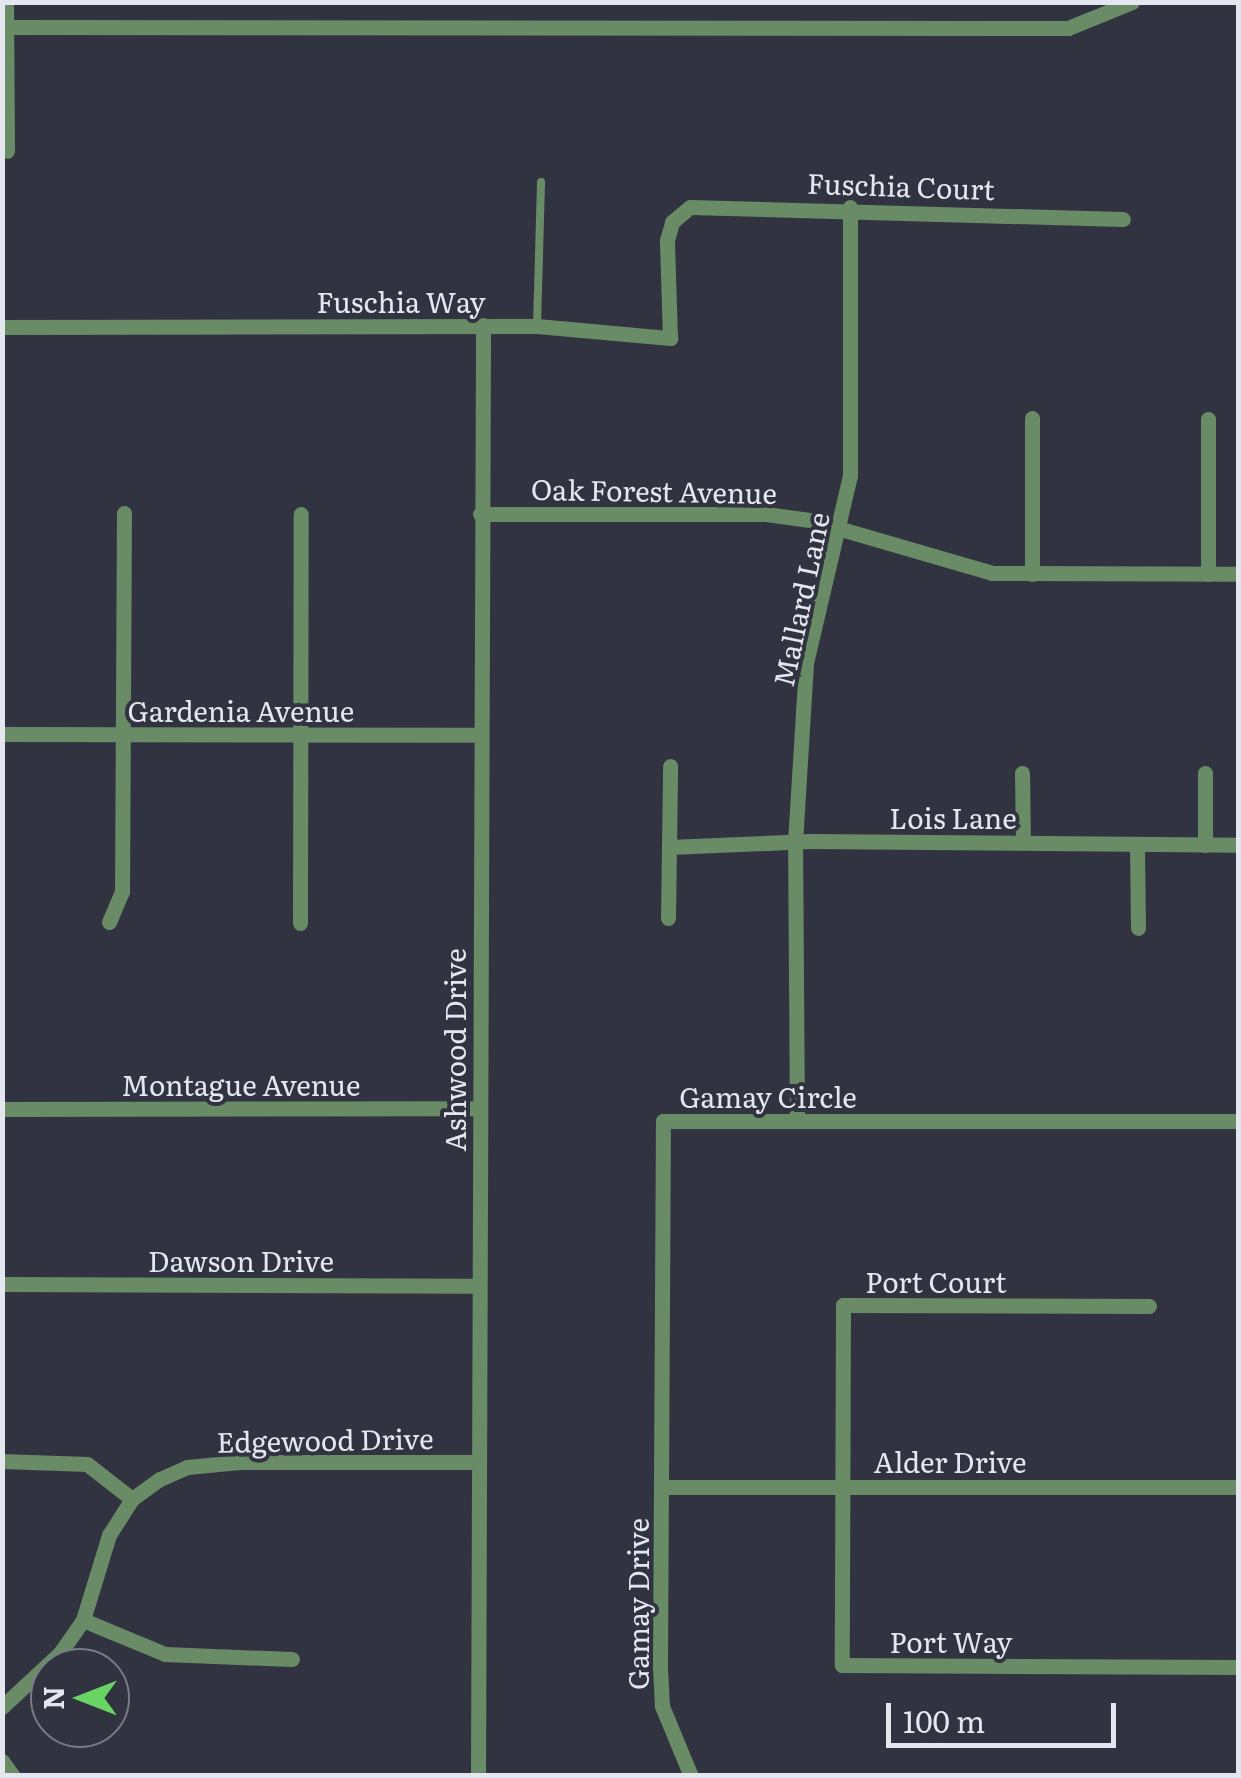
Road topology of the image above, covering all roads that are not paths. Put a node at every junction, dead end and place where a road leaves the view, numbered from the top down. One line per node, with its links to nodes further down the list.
1 (6, 2): 3 (street)
2 (1132, 2): 3 (street)
3 (6, 27): 4 (street)
4 (5, 143)
5 (541, 182): 10 (lane)
6 (850, 207): 7 (street, Fuschia Court); 8 (street, Fuschia Court); 17 (street, Mallard Lane)
7 (680, 212): 10 (street, Fuschia Way)
8 (1123, 219)
9 (483, 325): 10 (street, Fuschia Way); 11 (street, Fuschia Way); 16 (street, Ashwood Drive)
10 (537, 326)
11 (2, 328)
12 (1032, 418): 18 (street)
13 (1208, 419): 19 (street)
14 (124, 513): 22 (street)
15 (301, 514): 24 (street)
16 (480, 514): 17 (street, Oak Forest Avenue); 23 (street, Ashwood Drive)
17 (840, 529): 18 (street, Oak Forest Avenue); 29 (street, Mallard Lane)
18 (1032, 574): 19 (street, Oak Forest Avenue)
19 (1208, 574): 20 (street, Oak Forest Avenue)
20 (1238, 574)
21 (2, 734): 22 (street, Gardenia Avenue)
22 (124, 734): 24 (street, Gardenia Avenue); 35 (street)
23 (479, 735): 24 (street, Gardenia Avenue); 38 (street, Ashwood Drive)
24 (300, 736): 36 (street)
25 (670, 766): 33 (street)
26 (1205, 773): 30 (street)
27 (1022, 774): 28 (street)
28 (1023, 842): 29 (street, Lois Lane); 32 (street, Lois Lane)
29 (794, 843): 33 (street, Lois Lane); 40 (street, Mallard Lane)
30 (1205, 844): 31 (street, Lois Lane); 32 (street, Lois Lane)
31 (1238, 845)
32 (1137, 846): 37 (street)
33 (669, 847): 34 (street)
34 (668, 918)
35 (109, 922)
36 (300, 923)
37 (1138, 928)
38 (479, 1108): 39 (street, Montague Avenue); 43 (street, Ashwood Drive)
39 (2, 1109)
40 (797, 1120): 41 (street, Gamay Circle); 48 (street, Gamay Circle)
41 (1238, 1121)
42 (2, 1284): 43 (street, Dawson Drive)
43 (478, 1286): 46 (street, Ashwood Drive)
44 (1149, 1306): 47 (street, Port Court)
45 (2, 1461): 50 (street)
46 (478, 1462): 50 (street, Edgewood Drive); 57 (street, Ashwood Drive)
47 (843, 1486): 48 (street, Alder Drive); 49 (street, Alder Drive); 53 (street, Port Way)
48 (661, 1487): 58 (street, Gamay Drive)
49 (1238, 1487)
50 (132, 1498): 51 (street)
51 (84, 1620): 52 (street); 54 (street)
52 (292, 1659)
53 (1238, 1667)
54 (2, 1707)
55 (2, 1761): 56 (street)
56 (13, 1776)
57 (478, 1776)
58 (691, 1776)

